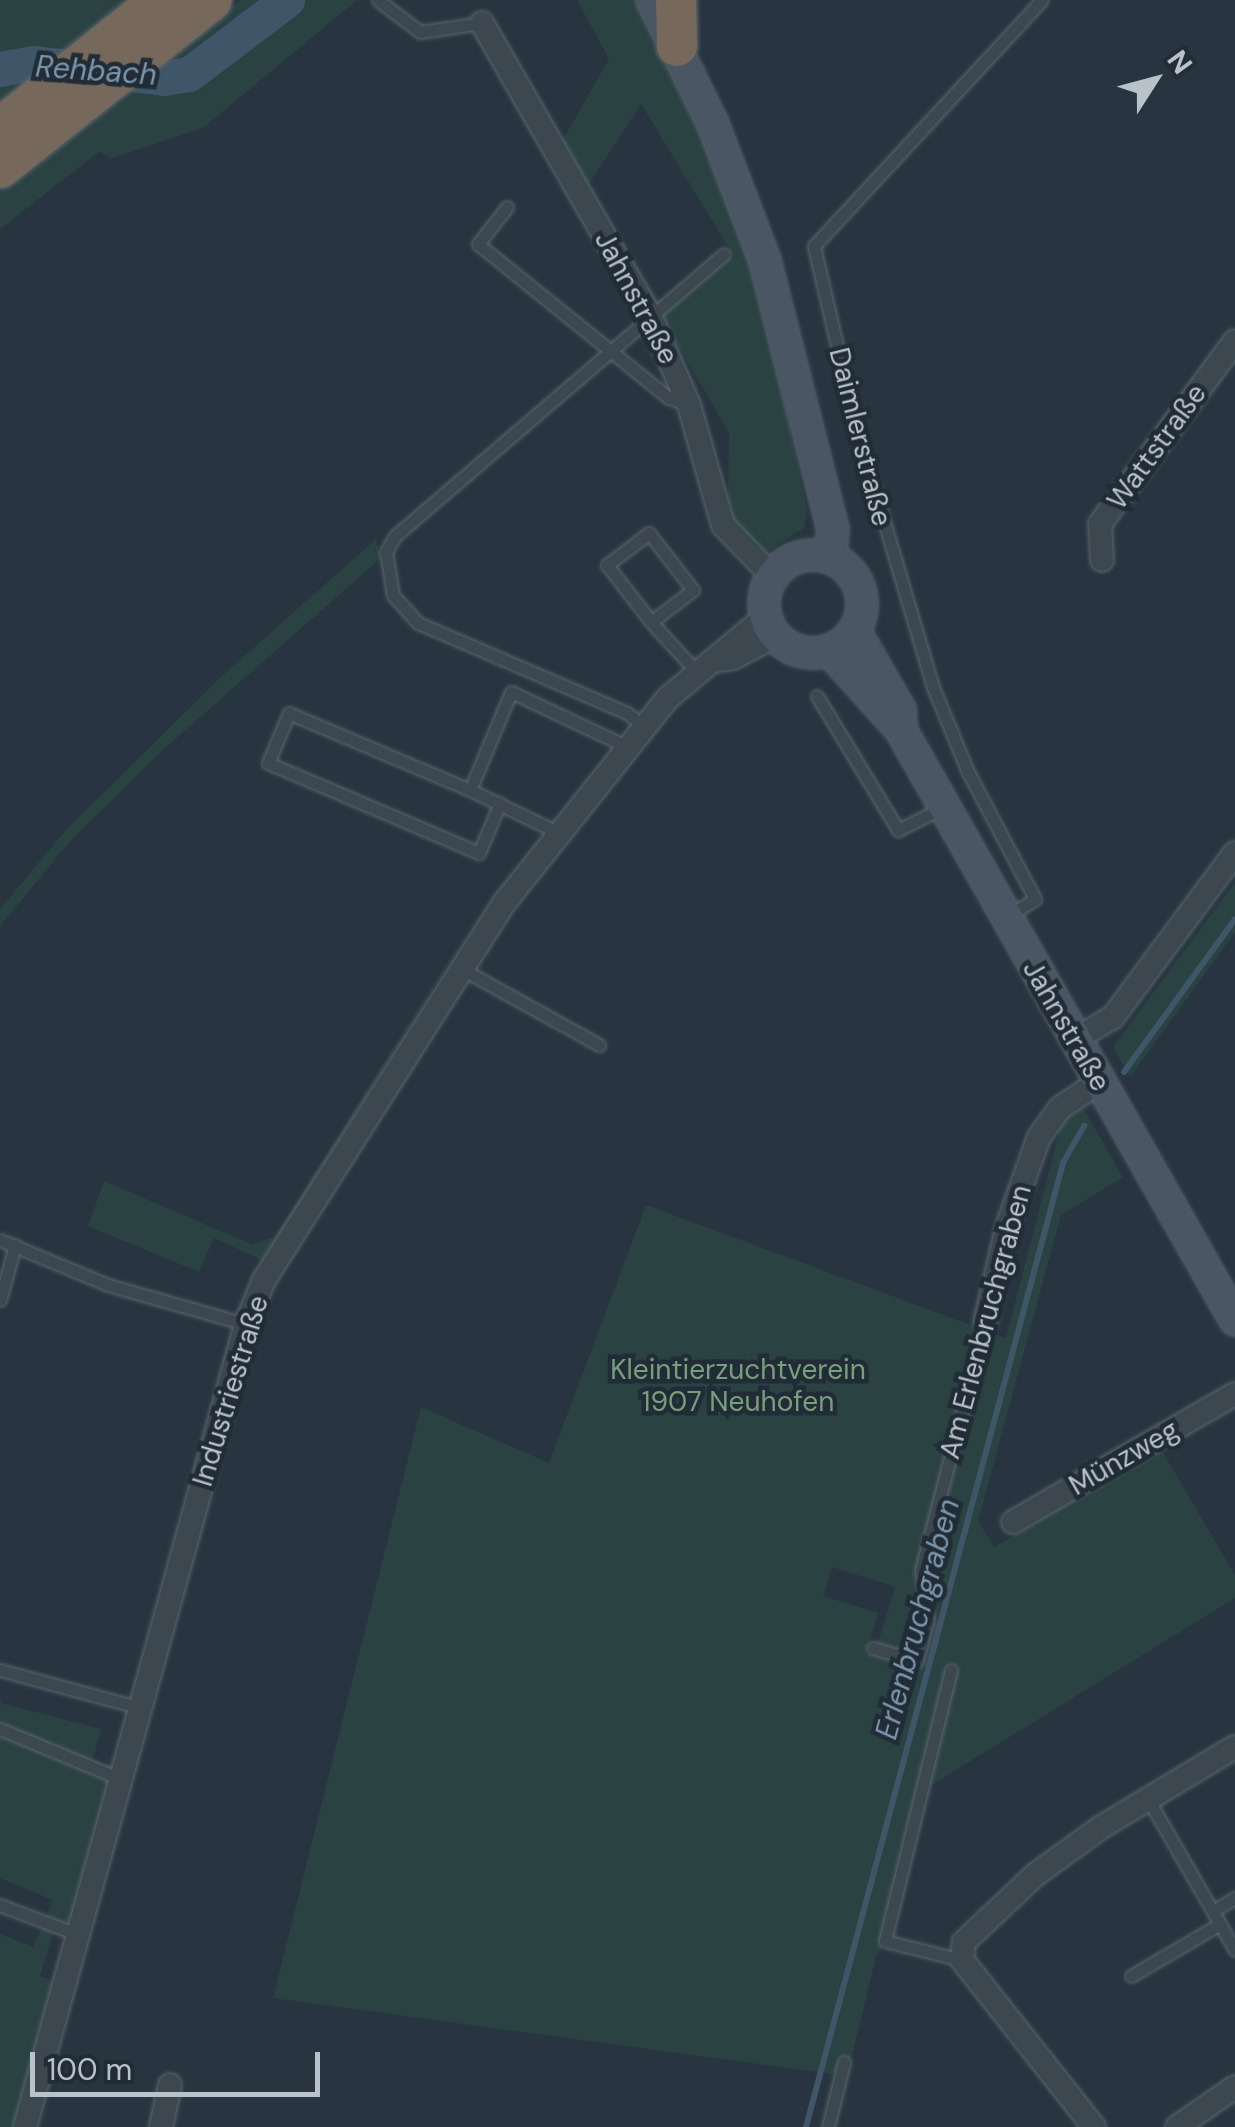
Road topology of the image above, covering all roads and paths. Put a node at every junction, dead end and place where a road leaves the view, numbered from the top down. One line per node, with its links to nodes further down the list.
1 (160, 0): 9 (highway)
2 (212, 0): 9 (highway)
3 (378, 0): 7 (lane)
4 (652, 0): 8 (street)
5 (676, 0): 8 (highway)
6 (1042, 0): 35 (lane, Daimlerstraße)
7 (482, 23): 14 (street, Jahnstraße)
8 (677, 46): 18 (street)
9 (98, 71): 10 (highway); 11 (highway)
10 (0, 128)
11 (0, 168)
12 (506, 207): 16 (lane)
13 (724, 254): 14 (lane)
14 (650, 315): 16 (lane); 17 (street, Jahnstraße)
15 (1235, 341): 19 (street, Wattstraße)
16 (611, 347): 17 (lane); 27 (lane)
17 (689, 405): 20 (street, Jahnstraße)
18 (818, 557): 20 (street); 23 (street)
19 (1102, 560)
20 (772, 576): 22 (street)
21 (651, 622): 21 (lane); 25 (lane)
22 (770, 627): 24 (street); 25 (street, Industriestraße)
23 (854, 630): 24 (street); 28 (street, Jahnstraße)
24 (829, 650): 28 (street, Jahnstraße)
25 (704, 666): 27 (street, Industriestraße)
26 (816, 696): 32 (lane)
27 (644, 727): 29 (street, Industriestraße)
28 (901, 730): 32 (street, Jahnstraße)
29 (628, 747): 30 (lane); 33 (street, Industriestraße)
30 (470, 790): 31 (lane); 31 (lane)
31 (500, 803): 33 (lane)
32 (942, 808): 35 (street, Jahnstraße)
33 (558, 834): 36 (street, Industriestraße)
34 (1235, 853): 37 (street)
35 (1005, 918): 37 (street, Jahnstraße)
36 (458, 967): 38 (lane); 45 (street, Industriestraße)
37 (1074, 1040): 39 (street, Jahnstraße)
38 (599, 1045)
39 (1099, 1082): 43 (street, Jahnstraße); 44 (street, Am Erlenbruchgraben)
40 (0, 1240): 41 (lane)
41 (15, 1246): 42 (lane); 45 (lane)
42 (0, 1300)
43 (1235, 1320)
44 (985, 1323): 48 (lane, Am Erlenbruchgraben)
45 (246, 1324): 51 (street, Industriestraße)
46 (1235, 1394): 47 (street, Münzweg)
47 (1013, 1522)
48 (873, 1648)
49 (0, 1670): 51 (lane)
50 (950, 1670): 62 (lane)
51 (142, 1708): 54 (street, Industriestraße)
52 (0, 1729): 54 (lane)
53 (1235, 1747): 55 (street)
54 (122, 1780): 60 (street, Industriestraße)
55 (1148, 1798): 58 (lane); 62 (street)
56 (1235, 1898): 58 (lane)
57 (0, 1905): 60 (lane)
58 (1212, 1911): 59 (lane)
59 (1220, 1924): 61 (lane); 63 (lane)
60 (79, 1934): 67 (street, Industriestraße)
61 (1235, 1950)
62 (962, 1960): 70 (street)
63 (1130, 1976)
64 (844, 2062): 69 (lane)
65 (170, 2085): 68 (street)
66 (1235, 2088): 71 (street)
67 (25, 2127)
68 (162, 2127)
69 (828, 2127)
70 (1094, 2127)
71 (1177, 2127)

